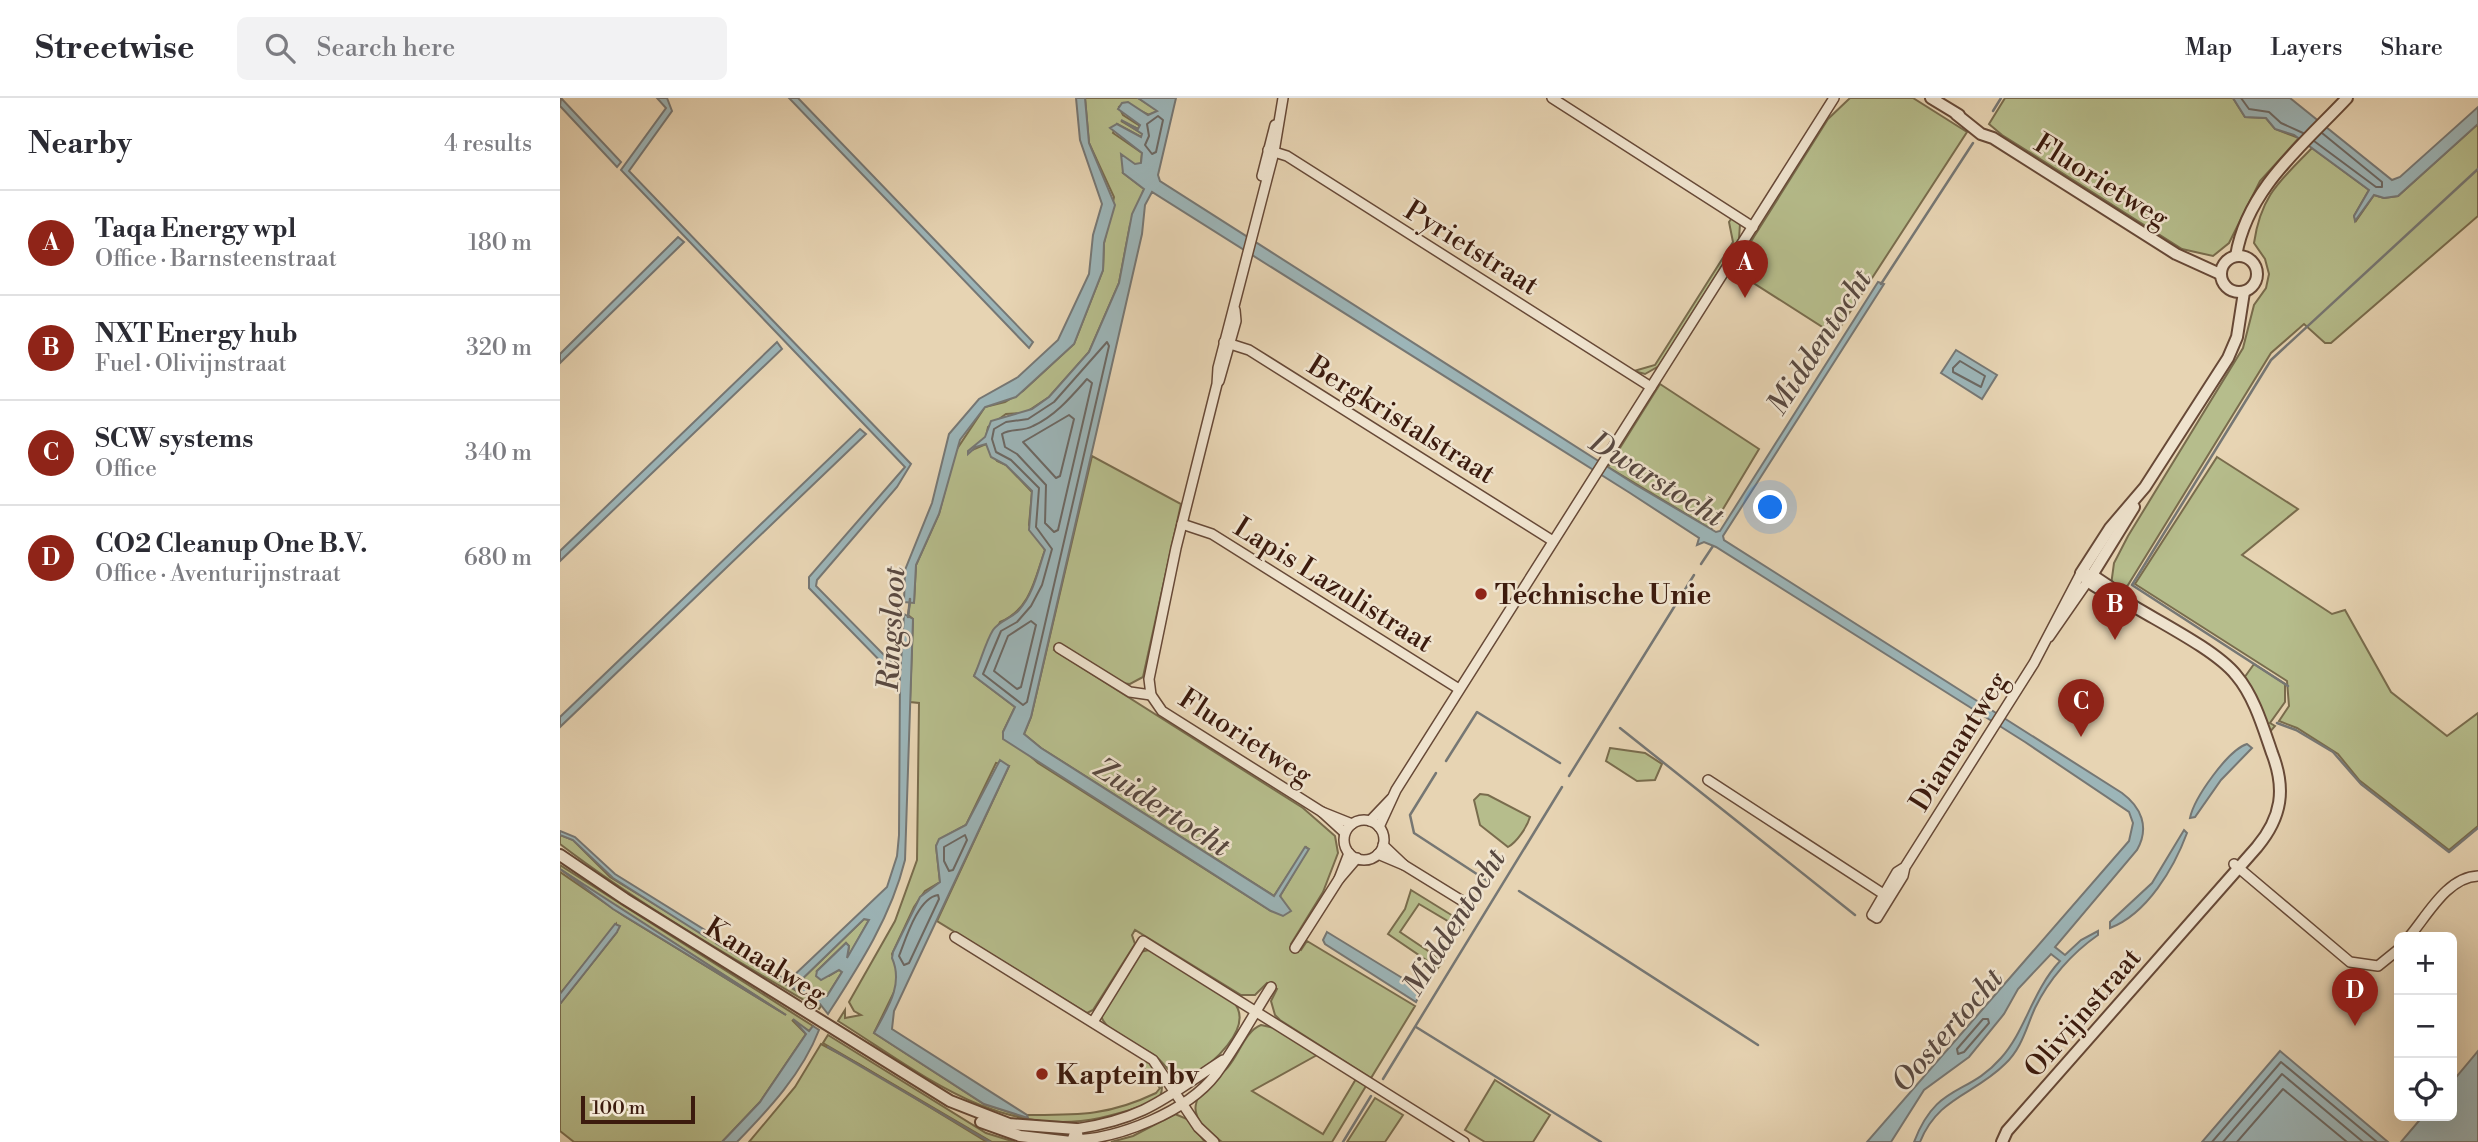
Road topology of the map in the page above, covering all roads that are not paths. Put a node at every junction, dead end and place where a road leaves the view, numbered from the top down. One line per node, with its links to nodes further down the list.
1 (1283, 98): 6 (street, Fluorietweg)
2 (1552, 98): 7 (street)
3 (1834, 98): 7 (street)
4 (1931, 98): 9 (street, Fluorietweg)
5 (2347, 98): 8 (street)
6 (1271, 151): 11 (street, Fluorietweg); 12 (street, Pyrietstraat)
7 (1753, 227): 12 (street)
8 (2242, 257): 9 (street); 10 (street)
9 (2221, 270): 10 (street)
10 (2240, 292): 15 (street, Diamantweg)
11 (1227, 343): 13 (street, Fluorietweg); 14 (street, Bergkristalstraat)
12 (1651, 387): 14 (street)
13 (1184, 525): 17 (street, Lapis Lazulistraat); 18 (street, Fluorietweg)
14 (1553, 541): 17 (street)
15 (2087, 577): 19 (street, Diamantweg); 31 (street, Olivijnstraat)
16 (1059, 648): 18 (street, Fluorietweg)
17 (1459, 689): 20 (street)
18 (1150, 695): 21 (street, Fluorietweg)
19 (1708, 780)
20 (1391, 799): 22 (street); 24 (street)
21 (1322, 812): 23 (street, Fluorietweg); 25 (street, Fluorietweg)
22 (1370, 821): 23 (street); 24 (street)
23 (1352, 824): 25 (street)
24 (1379, 827): 26 (street)
25 (1346, 832): 29 (street)
26 (1383, 845): 27 (street); 30 (street)
27 (1378, 854): 29 (street); 30 (street)
28 (560, 855): 42 (street, Kanaalweg)
29 (1353, 856): 36 (street)
30 (1404, 865): 33 (street)
31 (2236, 865): 37 (street); 45 (street, Olivijnstraat)
32 (2478, 876): 34 (street)
33 (1464, 902)
34 (2413, 932)
35 (955, 937): 40 (street)
36 (1295, 948)
37 (2394, 953)
38 (1270, 987): 39 (street)
39 (1255, 1012): 40 (street); 41 (street); 44 (street)
40 (1093, 1022): 41 (street)
41 (1181, 1097): 42 (street); 43 (street)
42 (1075, 1139)
43 (1214, 1142)
44 (1464, 1142)
45 (2002, 1142)

